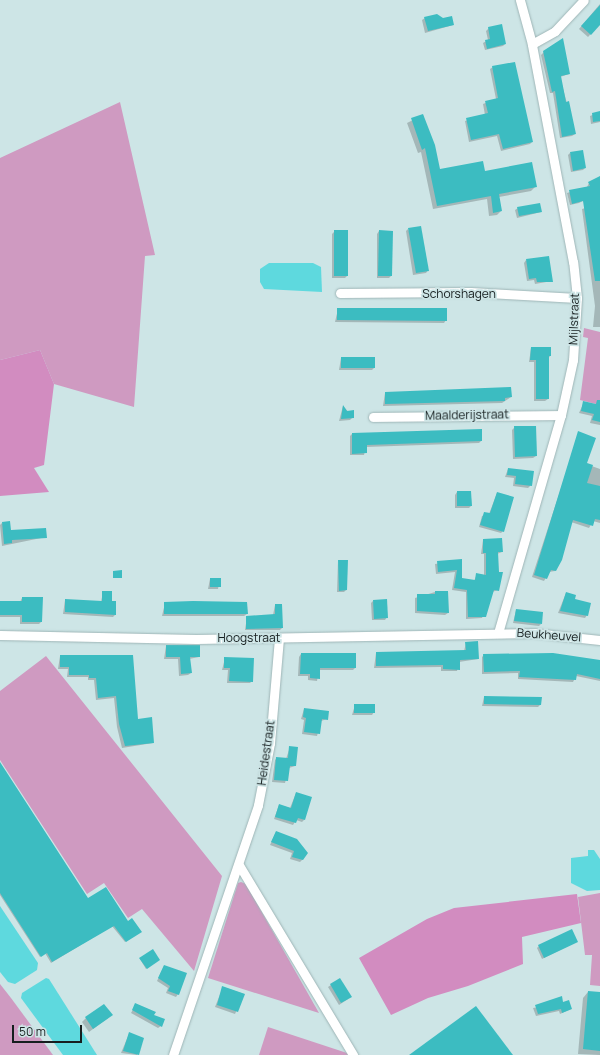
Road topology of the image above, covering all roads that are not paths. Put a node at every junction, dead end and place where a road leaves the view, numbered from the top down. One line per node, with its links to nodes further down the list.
1 (520, 0): 3 (street, Mijlstraat)
2 (584, 0): 3 (street)
3 (532, 44): 5 (street, Mijlstraat)
4 (340, 293): 5 (street, Schorshagen)
5 (576, 298): 6 (street, Mijlstraat)
6 (561, 415): 7 (street, Maalderijstraat); 8 (street, Mijlstraat)
7 (373, 417)
8 (498, 633): 10 (street, Hoogstraat); 11 (street, Beukheuvel)
9 (0, 635): 10 (street, Hoogstraat)
10 (279, 638): 12 (street, Heidestraat)
11 (600, 640)
12 (239, 865): 13 (street, Heidestraat); 14 (street)
13 (173, 1055)
14 (353, 1055)

